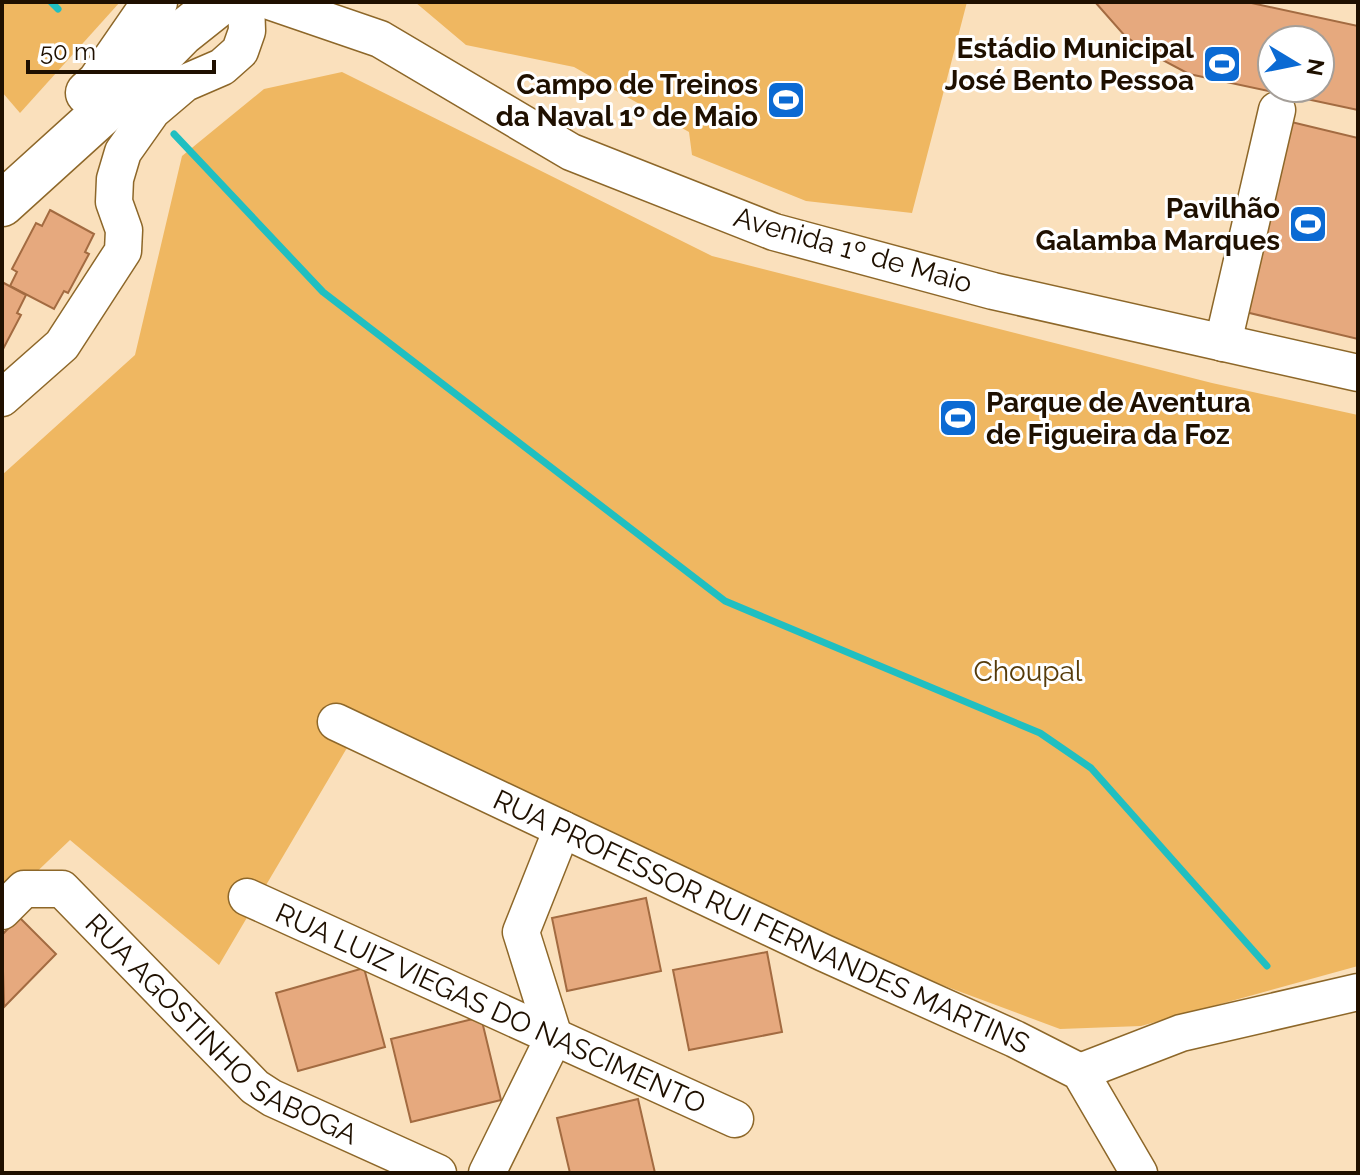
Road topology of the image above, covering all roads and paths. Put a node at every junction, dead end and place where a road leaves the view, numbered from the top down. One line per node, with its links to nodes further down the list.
1 (155, 2): 8 (main road)
2 (221, 2): 9 (main road)
3 (246, 2): 12 (street)
4 (272, 2): 6 (street)
5 (355, 2): 6 (street)
6 (380, 39): 10 (street, Avenida 1º de Maio)
7 (1277, 110): 10 (street)
8 (2, 169)
9 (2, 204)
10 (1223, 343): 11 (street, Avenida 1º de Maio)
11 (1358, 373)
12 (2, 398)
13 (336, 722): 14 (street, RUA PROFESSOR RUI FERNANDES MARTINS)
14 (562, 829): 18 (street); 19 (street, RUA PROFESSOR RUI FERNANDES MARTINS)
15 (247, 897): 18 (street, RUA LUIZ VIEGAS DO NASCIMENTO)
16 (2, 911): 21 (street, RUA AGOSTINHO SABOGA)
17 (1358, 992): 19 (street)
18 (554, 1037): 20 (street, RUA LUIZ VIEGAS DO NASCIMENTO); 22 (street)
19 (1080, 1072): 23 (street)
20 (735, 1119)
21 (438, 1173)
22 (487, 1173)
23 (1139, 1173)

